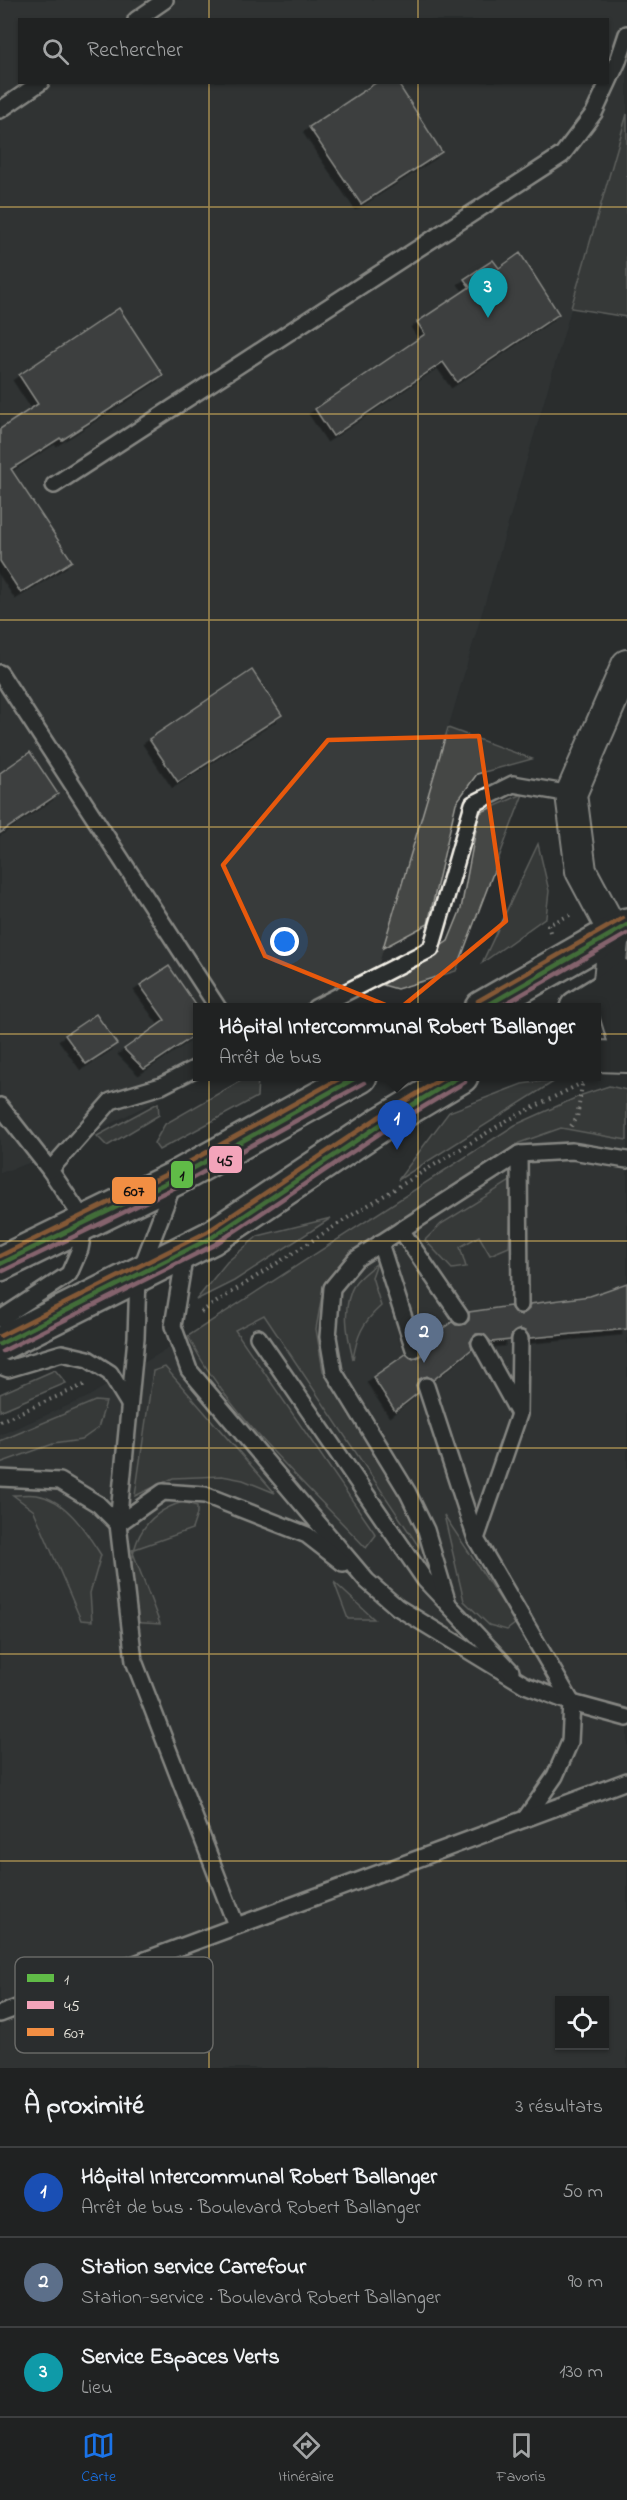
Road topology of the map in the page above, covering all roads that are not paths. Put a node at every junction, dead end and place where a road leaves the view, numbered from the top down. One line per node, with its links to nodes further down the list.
1 (165, 0): 2 (lane)
2 (139, 18)
3 (627, 34): 4 (lane)
4 (609, 80)
5 (38, 84): 7 (lane)
6 (607, 84): 8 (lane)
7 (0, 110)
8 (54, 485)
9 (627, 665): 11 (street)
10 (0, 673): 14 (lane)
11 (571, 794): 12 (street); 15 (lane)
12 (623, 931): 13 (street); 16 (main road)
13 (618, 984): 17 (main road); 18 (street)
14 (215, 1003)
15 (325, 1003)
16 (491, 1003)
17 (586, 1003)
18 (627, 1054): 19 (street)
19 (601, 1056)
20 (193, 1070): 26 (lane)
21 (353, 1081): 27 (main road)
22 (454, 1081): 31 (main road)
23 (0, 1106): 26 (lane)
24 (519, 1154): 25 (lane); 29 (lane); 34 (lane)
25 (627, 1160)
26 (50, 1170): 28 (lane)
27 (176, 1178): 28 (main road); 33 (lane)
28 (85, 1222): 32 (main road); 36 (lane)
29 (401, 1230): 30 (lane); 35 (lane)
30 (380, 1243): 41 (lane); 50 (lane)
31 (184, 1253): 33 (main road); 49 (lane)
32 (0, 1264)
33 (138, 1277): 40 (main road); 44 (lane)
34 (520, 1305)
35 (460, 1316)
36 (0, 1319)
37 (258, 1337): 50 (lane)
38 (520, 1339): 45 (lane)
39 (480, 1343): 45 (lane)
40 (0, 1344)
41 (414, 1349)
42 (0, 1366): 44 (lane)
43 (426, 1386): 48 (lane)
44 (129, 1404): 47 (lane)
45 (519, 1414): 48 (lane)
46 (0, 1478): 47 (lane)
47 (118, 1524): 49 (lane); 56 (lane)
48 (476, 1539): 52 (lane)
49 (367, 1581): 51 (lane)
50 (448, 1604): 51 (lane)
51 (525, 1685): 52 (lane)
52 (572, 1703): 53 (lane); 55 (lane)
53 (627, 1718)
54 (627, 1781): 55 (lane)
55 (525, 1819): 56 (lane)
56 (236, 1925): 57 (lane)
57 (151, 1957)
58 (15, 2008): 59 (lane)
59 (0, 2014)

